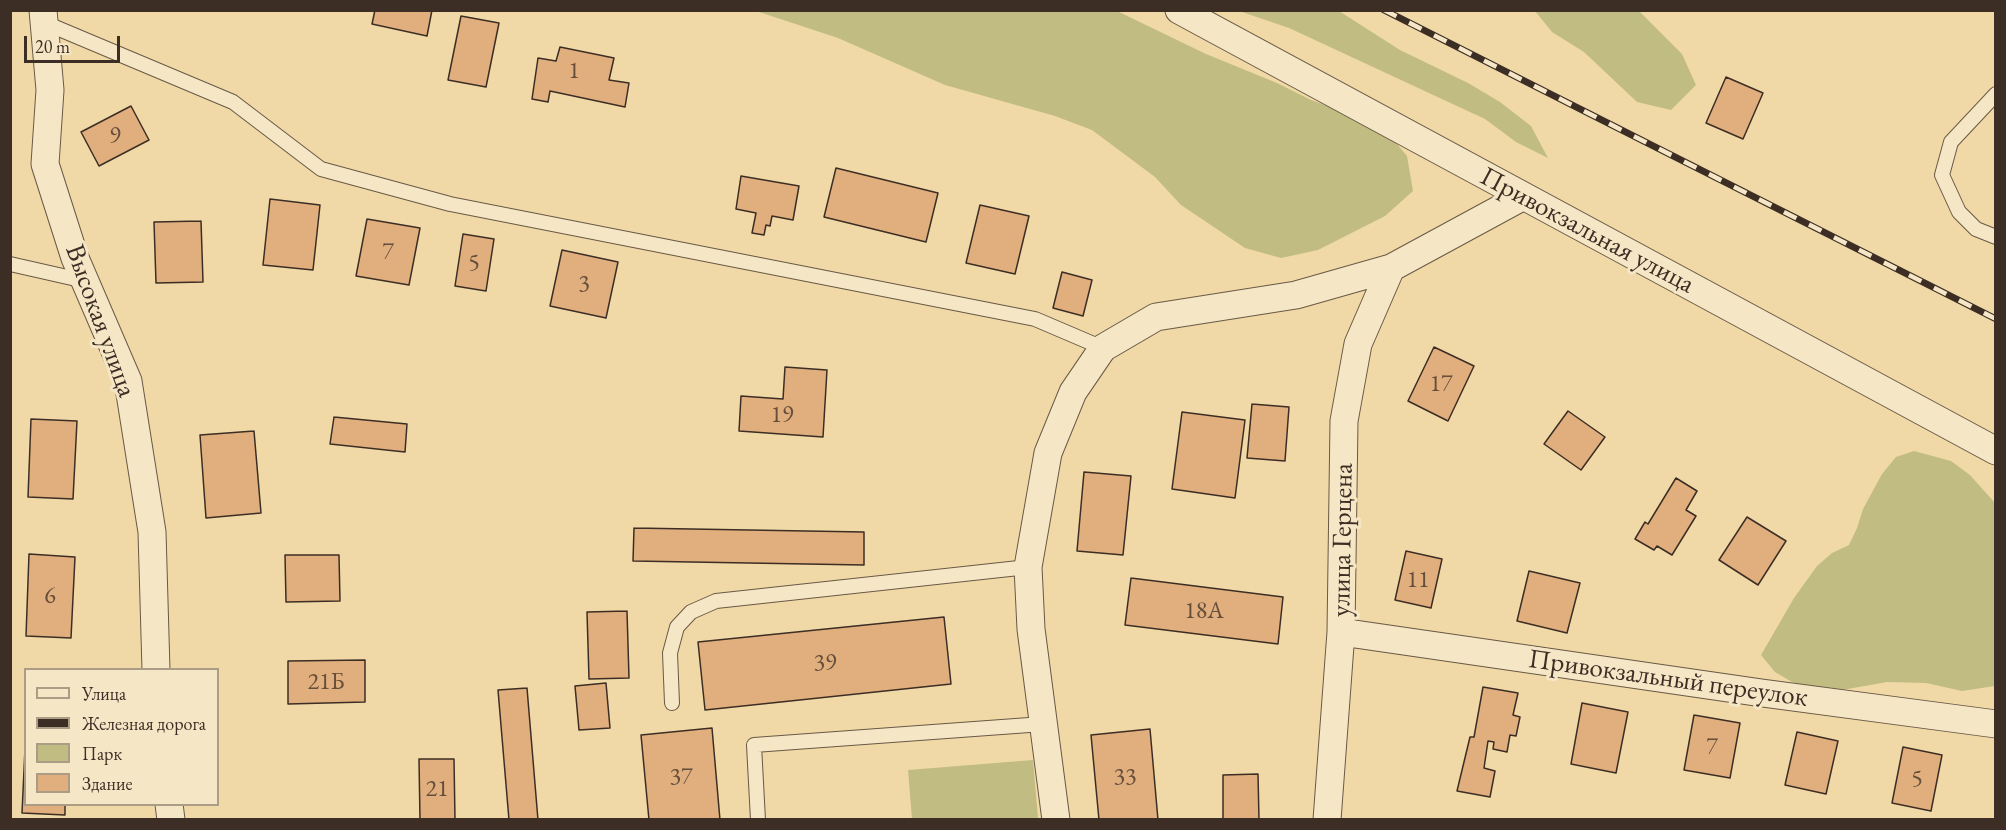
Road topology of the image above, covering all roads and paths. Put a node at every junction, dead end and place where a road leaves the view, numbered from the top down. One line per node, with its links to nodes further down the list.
1 (1179, 10): 4 (street, Привокзальная улица)
2 (44, 17): 8 (street, Высокая улица); 9 (lane)
3 (1995, 94): 5 (lane)
4 (1522, 196): 7 (street); 10 (street, Привокзальная улица)
5 (1995, 237)
6 (10, 264): 8 (lane)
7 (1391, 268): 9 (street); 12 (street, улица Герцена)
8 (85, 281): 13 (street, Высокая улица)
9 (1103, 348): 11 (street)
10 (1995, 451)
11 (1028, 567): 14 (lane); 15 (street)
12 (1341, 632): 16 (street, Привокзальный переулок); 19 (street, улица Герцена)
13 (156, 668)
14 (672, 703)
15 (1043, 724): 17 (lane); 18 (street)
16 (1995, 724)
17 (758, 819)
18 (1056, 819)
19 (1327, 819)

